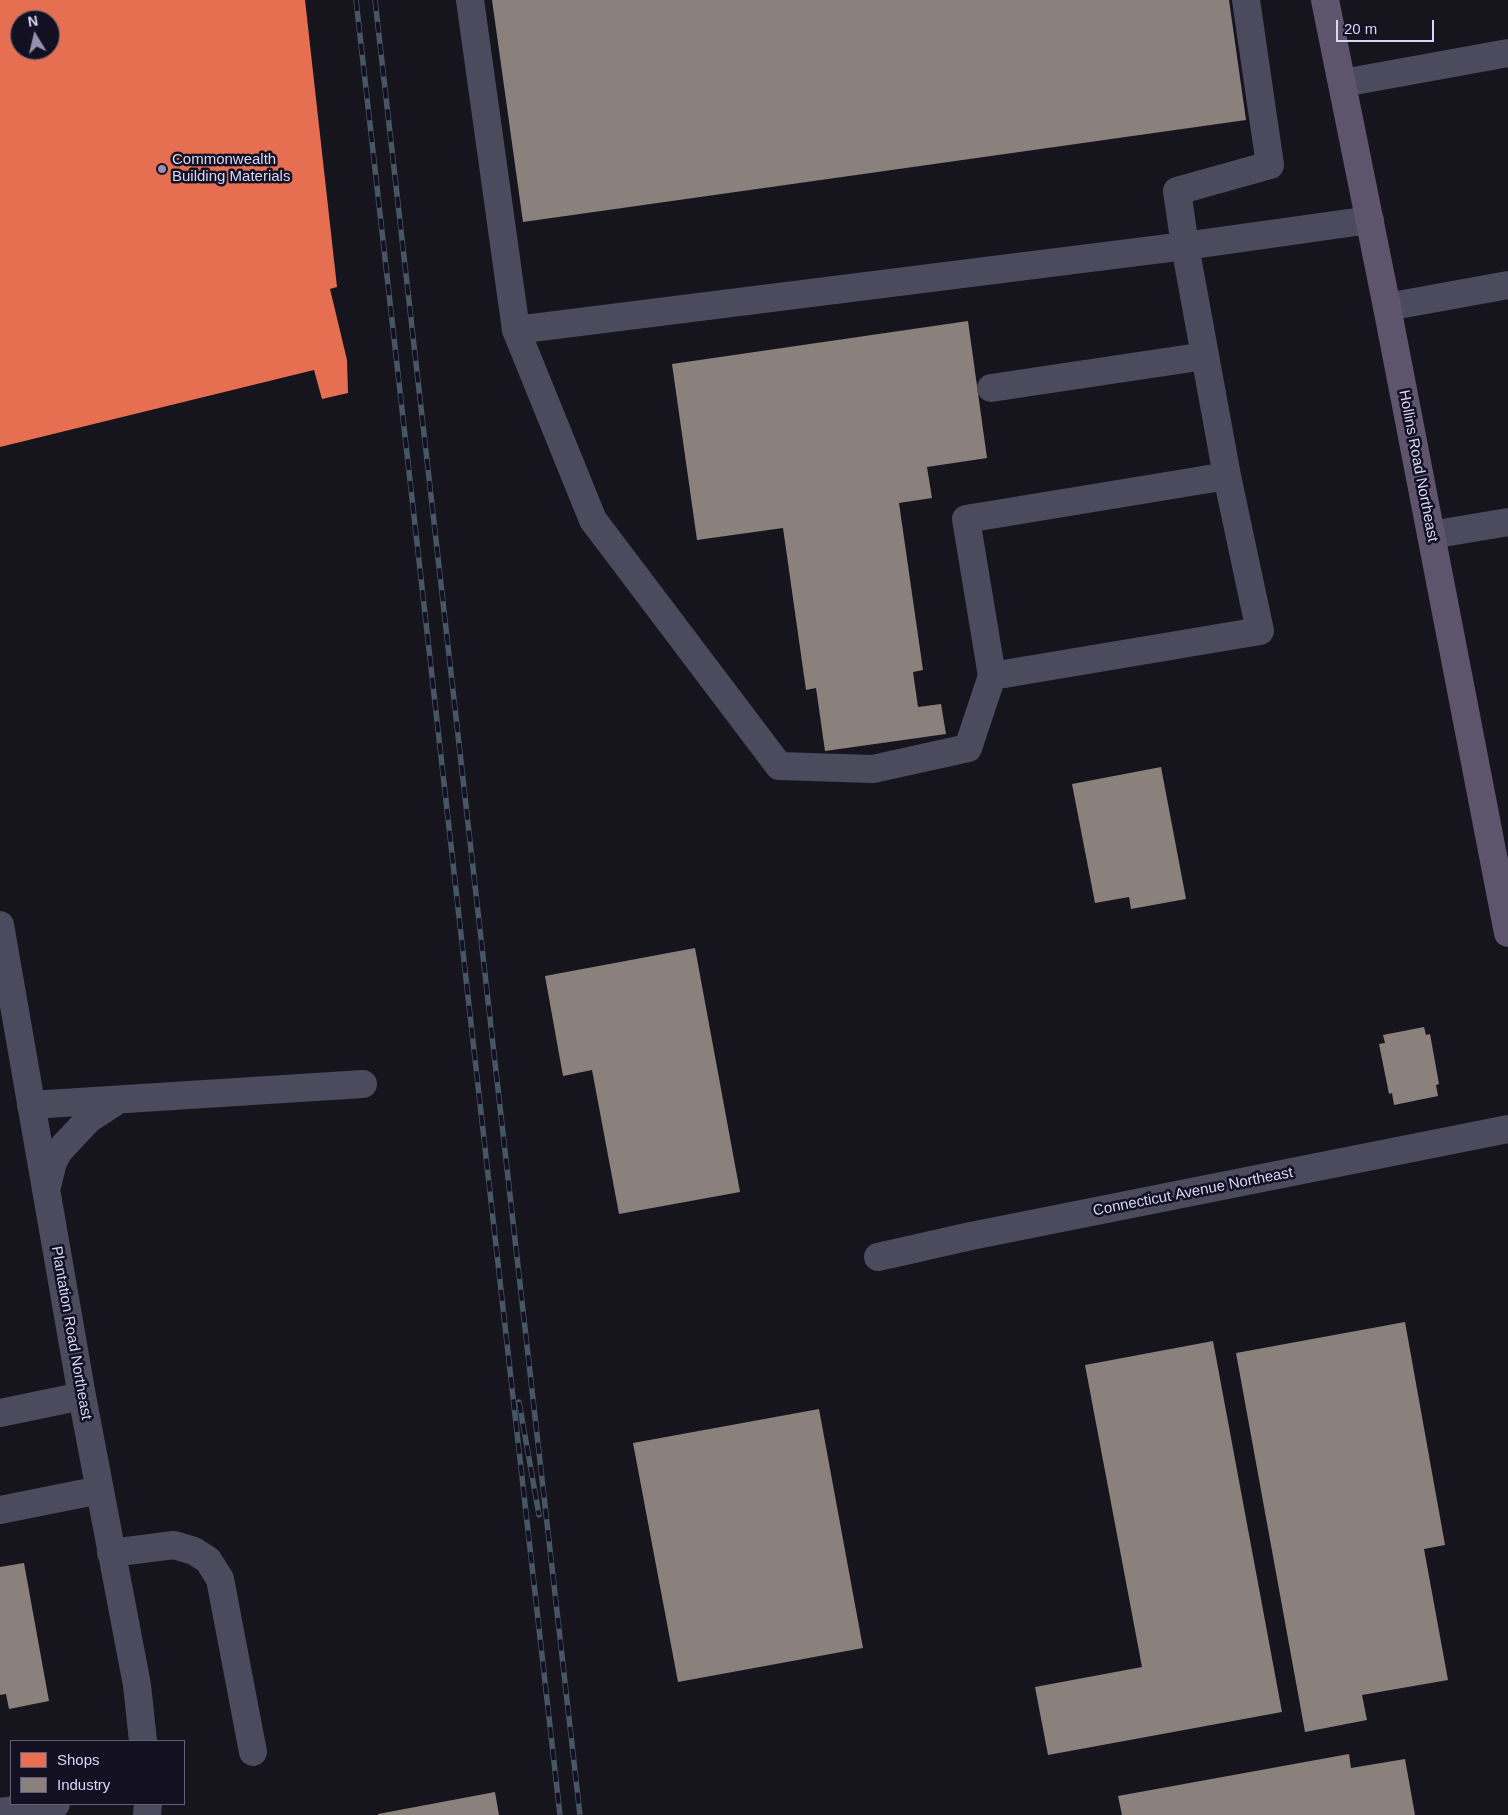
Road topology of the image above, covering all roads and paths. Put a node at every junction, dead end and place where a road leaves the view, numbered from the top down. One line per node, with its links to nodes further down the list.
1 (470, 0): 10 (street)
2 (1246, 0): 7 (street)
3 (1325, 0): 5 (main road, Hollins Road Northeast)
4 (1508, 53): 5 (street)
5 (1343, 83): 6 (main road, Hollins Road Northeast)
6 (1370, 220): 7 (street); 9 (main road, Hollins Road Northeast)
7 (1185, 246): 10 (street); 11 (street)
8 (1508, 285): 9 (street)
9 (1388, 307): 15 (main road, Hollins Road Northeast)
10 (516, 330): 16 (street)
11 (1205, 356): 12 (street); 13 (street)
12 (991, 388)
13 (1227, 476): 16 (street); 16 (street)
14 (1508, 522): 15 (street)
15 (1431, 534): 17 (main road, Hollins Road Northeast)
16 (992, 676)
17 (1508, 933)
18 (1, 936): 21 (street, Plantation Road Northeast)
19 (363, 1084): 20 (street)
20 (118, 1100): 21 (street); 23 (street)
21 (31, 1105): 23 (street, Plantation Road Northeast)
22 (1508, 1129): 24 (street, Connecticut Avenue Northeast)
23 (46, 1190): 25 (street, Plantation Road Northeast)
24 (878, 1257)
25 (82, 1396): 26 (street); 27 (street, Plantation Road Northeast)
26 (0, 1413)
27 (100, 1490): 28 (street); 29 (street, Plantation Road Northeast)
28 (0, 1510)
29 (112, 1553): 30 (street, Plantation Road Northeast); 31 (street)
30 (143, 1740)
31 (253, 1752)
32 (49, 1805): 33 (street)
33 (0, 1812)

